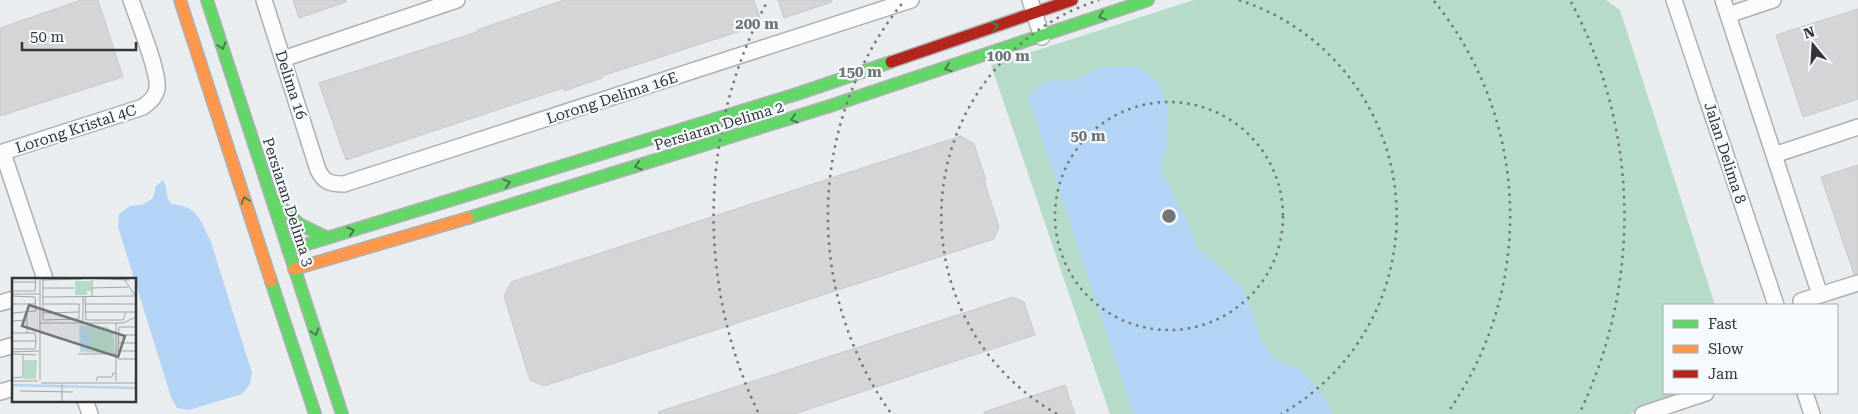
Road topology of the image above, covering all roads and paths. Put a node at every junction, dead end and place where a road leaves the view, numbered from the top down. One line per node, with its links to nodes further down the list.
1 (131, 0): 17 (street, Lorong Kristal 4C)
2 (180, 0): 22 (street, one-way to 2)
3 (207, 0): 20 (street, Persiaran Delima 3, one-way to 20)
4 (264, 0): 15 (street, Delima 16)
5 (457, 0): 15 (street)
6 (911, 0): 19 (street, Lorong Delima 16E)
7 (1072, 0): 12 (street, Persiaran Delima 2)
8 (1148, 0): 14 (street, Persiaran Delima 2, one-way to 14)
9 (1674, 0): 35 (street, Jalan Delima 8)
10 (1723, 0): 13 (street)
11 (1774, 0): 13 (street)
12 (1032, 6): 14 (street); 21 (street, Persiaran Delima 2, one-way to 12)
13 (1728, 15): 18 (street)
14 (1042, 37): 23 (street, Persiaran Delima 2, one-way to 23)
15 (283, 59): 19 (street, Delima 16)
16 (1858, 128): 18 (street)
17 (1, 153): 27 (street)
18 (1774, 155): 31 (street)
19 (318, 170)
20 (270, 195): 21 (street); 24 (street, Persiaran Delima 3)
21 (328, 238): 24 (street, Persiaran Delima 2)
22 (260, 246): 24 (street); 29 (street)
23 (336, 257): 25 (street, Persiaran Delima 2); 26 (street)
24 (284, 264): 25 (street); 29 (street)
25 (294, 269): 36 (street, Persiaran Delima 3)
26 (321, 274)
27 (45, 278)
28 (1858, 283): 31 (street)
29 (275, 291): 41 (street)
30 (312, 291): 36 (street)
31 (1820, 295): 33 (street)
32 (12, 299): 34 (street)
33 (1801, 301)
34 (0, 303)
35 (1776, 304)
36 (308, 309): 42 (street, Persiaran Delima 3, one-way to 42)
37 (1703, 394): 43 (street)
38 (1805, 394): 44 (street)
39 (86, 402): 40 (street)
40 (90, 414)
41 (315, 414)
42 (342, 414)
43 (1643, 414)
44 (1812, 414)

